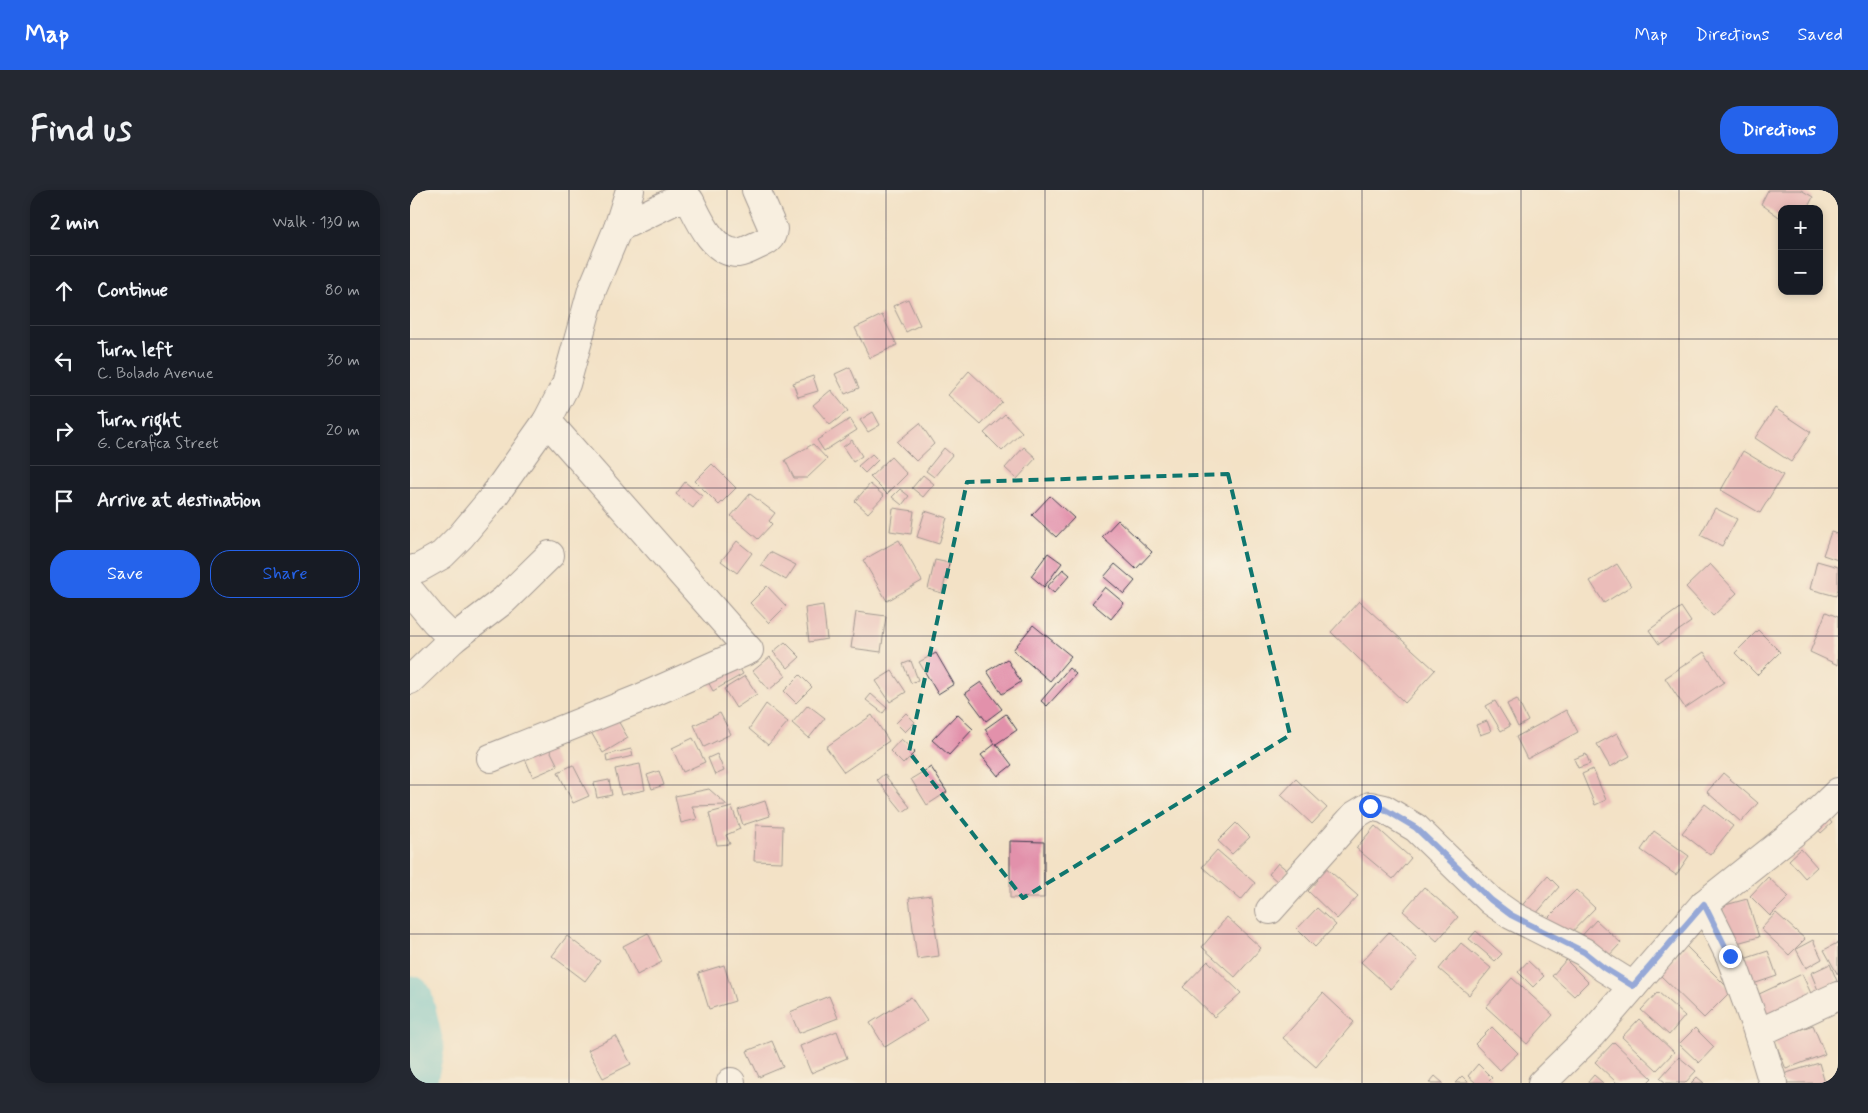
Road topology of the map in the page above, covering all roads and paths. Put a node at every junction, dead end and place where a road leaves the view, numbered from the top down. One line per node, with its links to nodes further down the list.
1 (630, 190): 3 (street)
2 (756, 190): 3 (street)
3 (618, 228): 4 (street)
4 (547, 422): 6 (street); 10 (street)
5 (550, 555): 8 (street)
6 (410, 570)
7 (410, 592): 8 (street)
8 (453, 639): 9 (street)
9 (410, 680)
10 (491, 758)
11 (1838, 792): 12 (street)
12 (1704, 904): 14 (street); 16 (street)
13 (1270, 910): 14 (street)
14 (1633, 986): 17 (street)
15 (1838, 996): 16 (street)
16 (1758, 1033): 18 (street)
17 (1542, 1083)
18 (1773, 1083)

